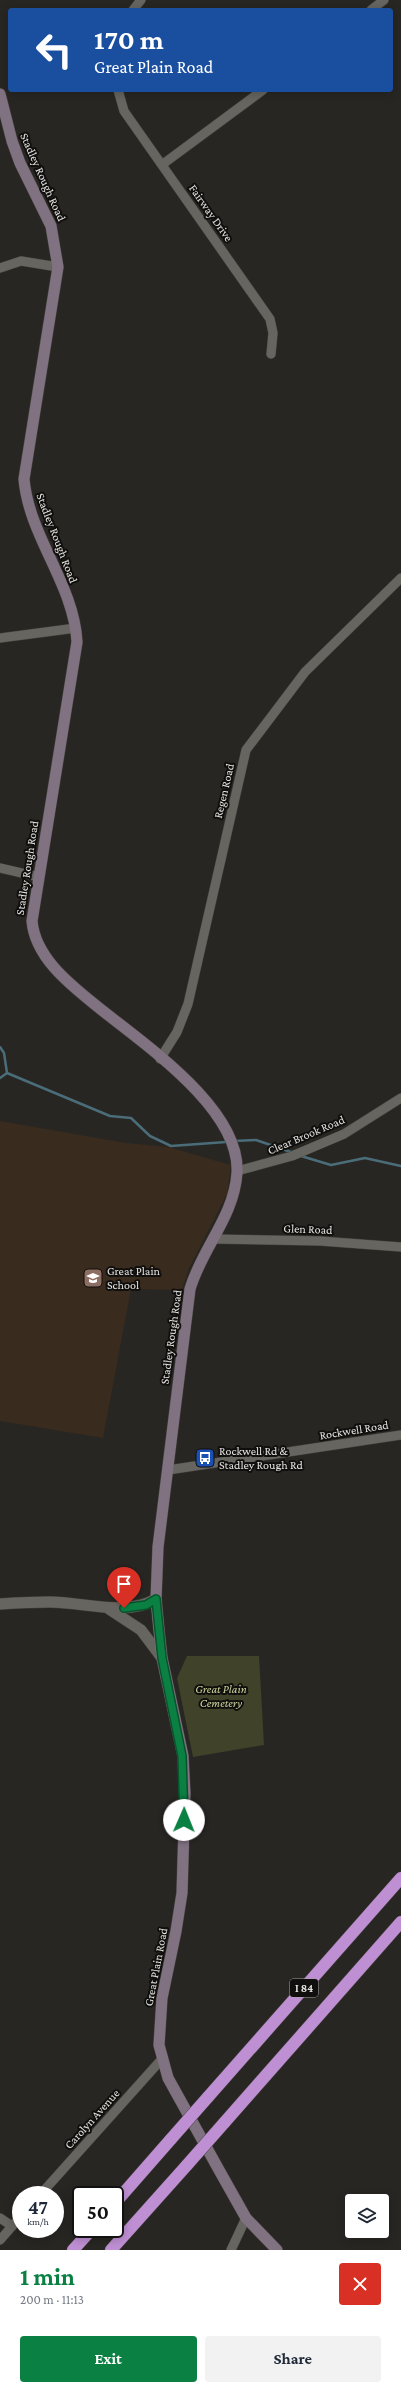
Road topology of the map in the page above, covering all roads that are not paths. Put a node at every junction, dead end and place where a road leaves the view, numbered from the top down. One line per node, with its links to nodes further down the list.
1 (141, 0): 3 (street)
2 (384, 0): 4 (street)
3 (135, 8)
4 (373, 8)
5 (119, 92): 8 (street, Fairway Drive)
6 (260, 92): 8 (street)
7 (0, 94): 9 (main road, Stadley Rough Road)
8 (163, 164): 11 (street, Fairway Drive)
9 (58, 267): 10 (street); 13 (main road, Stadley Rough Road)
10 (0, 268)
11 (271, 354)
12 (401, 578): 17 (street, Regen Road)
13 (76, 628): 14 (street); 16 (main road, Stadley Rough Road)
14 (0, 638)
15 (0, 868): 16 (street)
16 (39, 877): 17 (main road, Stadley Rough Road)
17 (160, 1058): 19 (main road, Stadley Rough Road)
18 (401, 1098): 19 (street, Clear Brook Road)
19 (237, 1171): 20 (main road, Stadley Rough Road)
20 (213, 1239): 21 (street, Glen Road); 23 (main road, Stadley Rough Road)
21 (401, 1247)
22 (401, 1434): 23 (street, Rockwell Road)
23 (168, 1470): 24 (main road, Stadley Rough Road)
24 (156, 1599): 26 (street, Great Plain Road); 27 (main road, Great Plain Road)
25 (0, 1604): 26 (street, Great Plain Road)
26 (107, 1607): 27 (street, Great Plain Road)
27 (162, 1658): 30 (main road, Great Plain Road)
28 (401, 1878): 32 (highway, I 84, bridge)
29 (401, 1922): 39 (highway, I 84, bridge)
30 (161, 2060): 31 (street, Carolyn Avenue); 34 (main road, Great Plain Road)
31 (48, 2186)
32 (124, 2193)
33 (0, 2218): 35 (street)
34 (246, 2218): 40 (street); 41 (main road, Great Plain Road)
35 (12, 2226): 37 (street)
36 (84, 2238): 38 (highway)
37 (0, 2240)
38 (73, 2250)
39 (111, 2250)
40 (231, 2250)
41 (277, 2250)

